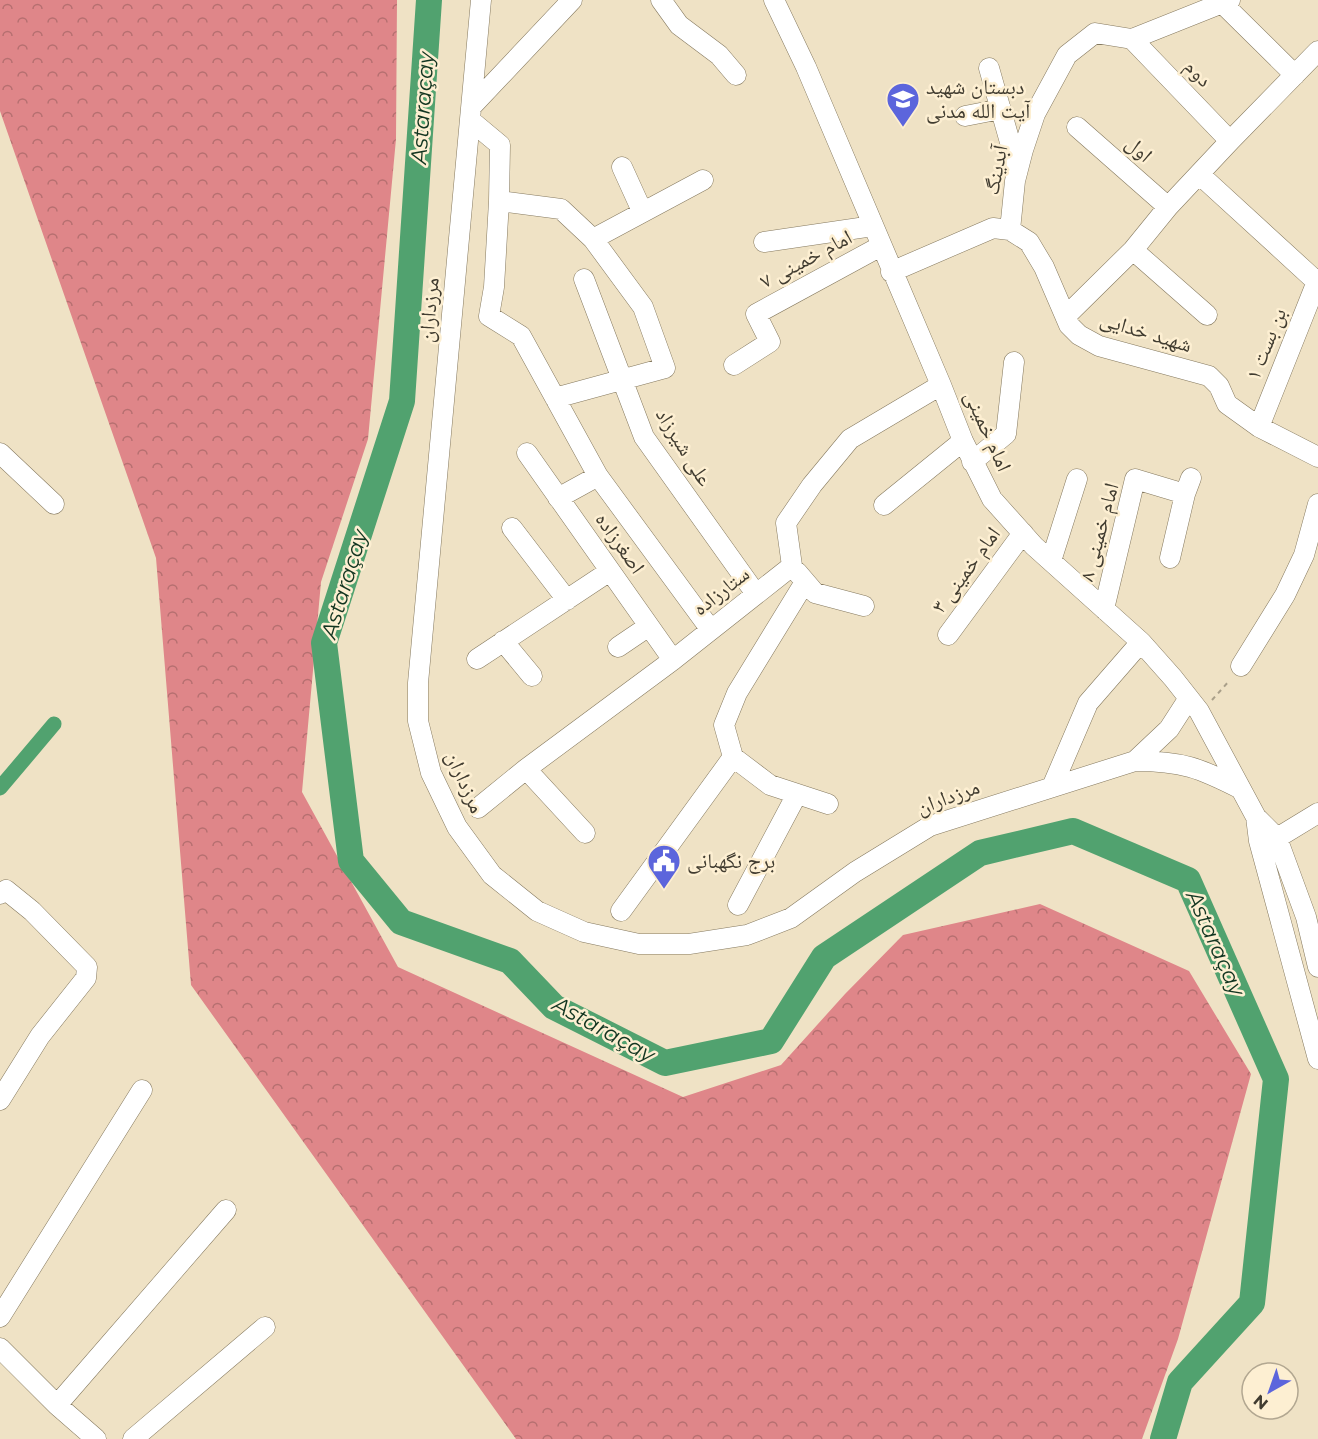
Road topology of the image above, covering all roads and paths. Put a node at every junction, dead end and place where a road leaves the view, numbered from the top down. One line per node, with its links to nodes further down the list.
1 (482, 0): 12 (street, مرزداران)
2 (661, 0): 9 (street)
3 (774, 0): 23 (street, امام خمینی)
4 (569, 1): 12 (street)
5 (1226, 2): 6 (street); 10 (street)
6 (1132, 39): 15 (street, دوم); 17 (street, آبدینگ)
7 (1318, 51): 10 (street)
8 (989, 69): 11 (street)
9 (736, 75)
10 (1295, 75): 15 (street)
11 (1000, 109): 13 (street); 17 (street)
12 (471, 113): 20 (street); 76 (street, مرزداران)
13 (964, 116)
14 (1077, 127): 21 (street, اول)
15 (1230, 141): 18 (street)
16 (622, 167): 22 (street)
17 (1018, 170): 24 (street, آبدینگ)
18 (1199, 174): 21 (street); 31 (street)
19 (703, 180): 22 (street)
20 (499, 201): 25 (street); 38 (street)
21 (1168, 207): 28 (street)
22 (642, 211): 25 (street)
23 (873, 226): 26 (street); 27 (street, امام خمینی)
24 (1010, 230): 29 (street); 33 (street, شهید خدایی)
25 (593, 239): 36 (street)
26 (764, 242)
27 (881, 246): 29 (street, امام خمینی); 35 (street, امام خمینی ۷)
28 (1133, 250): 32 (street); 33 (street)
29 (891, 272): 37 (street, امام خمینی)
30 (584, 279): 36 (street, علی شیرزاد)
31 (1317, 281): 39 (street, بن بست ۱)
32 (1208, 315)
33 (1066, 316): 39 (street, شهید خدایی)
34 (1014, 362): 44 (street)
35 (734, 365)
36 (621, 378): 38 (street); 58 (street, علی شیرزاد)
37 (941, 385): 40 (street, امام خمینی); 55 (street)
38 (555, 398): 45 (street)
39 (1259, 428): 43 (street, شهید خدایی)
40 (963, 441): 44 (street, امام خمینی); 50 (street)
41 (0, 453): 48 (street)
42 (527, 453): 47 (street, اصغرزاده)
43 (1318, 457)
44 (972, 462): 52 (street, امام خمینی)
45 (598, 476): 47 (street); 63 (street)
46 (1077, 479): 54 (street)
47 (558, 498): 56 (street, اصغرزاده)
48 (54, 504)
49 (1318, 504): 70 (street)
50 (884, 505)
51 (512, 528): 59 (street)
52 (1023, 533): 54 (street, امام خمینی); 64 (street, امام خمینی ۳)
53 (1170, 558): 61 (street, امام خمینی ۸)
54 (1052, 561): 61 (street, امام خمینی)
55 (792, 566): 57 (street); 58 (street, ستارزاده)
56 (610, 571): 59 (street); 62 (street, اصغرزاده)
57 (805, 582): 60 (street); 73 (street)
58 (756, 594): 63 (street, ستارزاده)
59 (567, 600): 65 (street)
60 (864, 606)
61 (1104, 609): 66 (street, امام خمینی)
62 (649, 626): 67 (street); 69 (street, اصغرزاده)
63 (711, 630): 69 (street, ستارزاده)
64 (948, 635)
65 (503, 641): 68 (street); 71 (street)
66 (1141, 642): 72 (street, امام خمینی); 76 (street)
67 (618, 647)
68 (477, 659)
69 (673, 660): 75 (street, ستارزاده)
70 (1241, 666): 72 (path)
71 (532, 676)
72 (1194, 704): 74 (street, مرزداران); 77 (street, امام خمینی)
73 (734, 757): 78 (street); 87 (street)
74 (1135, 761): 76 (street, مرزداران); 77 (street, مرزداران)
75 (526, 769): 80 (street, ستارزاده); 83 (street)
76 (1052, 787)
77 (1241, 789): 82 (street, امام خمینی)
78 (797, 794): 79 (street); 86 (street)
79 (828, 804)
80 (478, 808)
81 (1318, 813): 84 (street)
82 (1256, 817): 84 (street, امام خمینی); 89 (street, امام خمینی)
83 (585, 833)
84 (1277, 838): 88 (street, امام خمینی)
85 (0, 894): 91 (street)
86 (738, 905)
87 (621, 911)
88 (1318, 967)
89 (1318, 1059)
90 (141, 1089): 93 (street)
91 (0, 1100)
92 (226, 1210): 96 (street)
93 (0, 1317)
94 (265, 1327): 98 (street)
95 (0, 1348): 96 (street)
96 (57, 1405): 97 (street)
97 (96, 1439)
98 (133, 1439)

